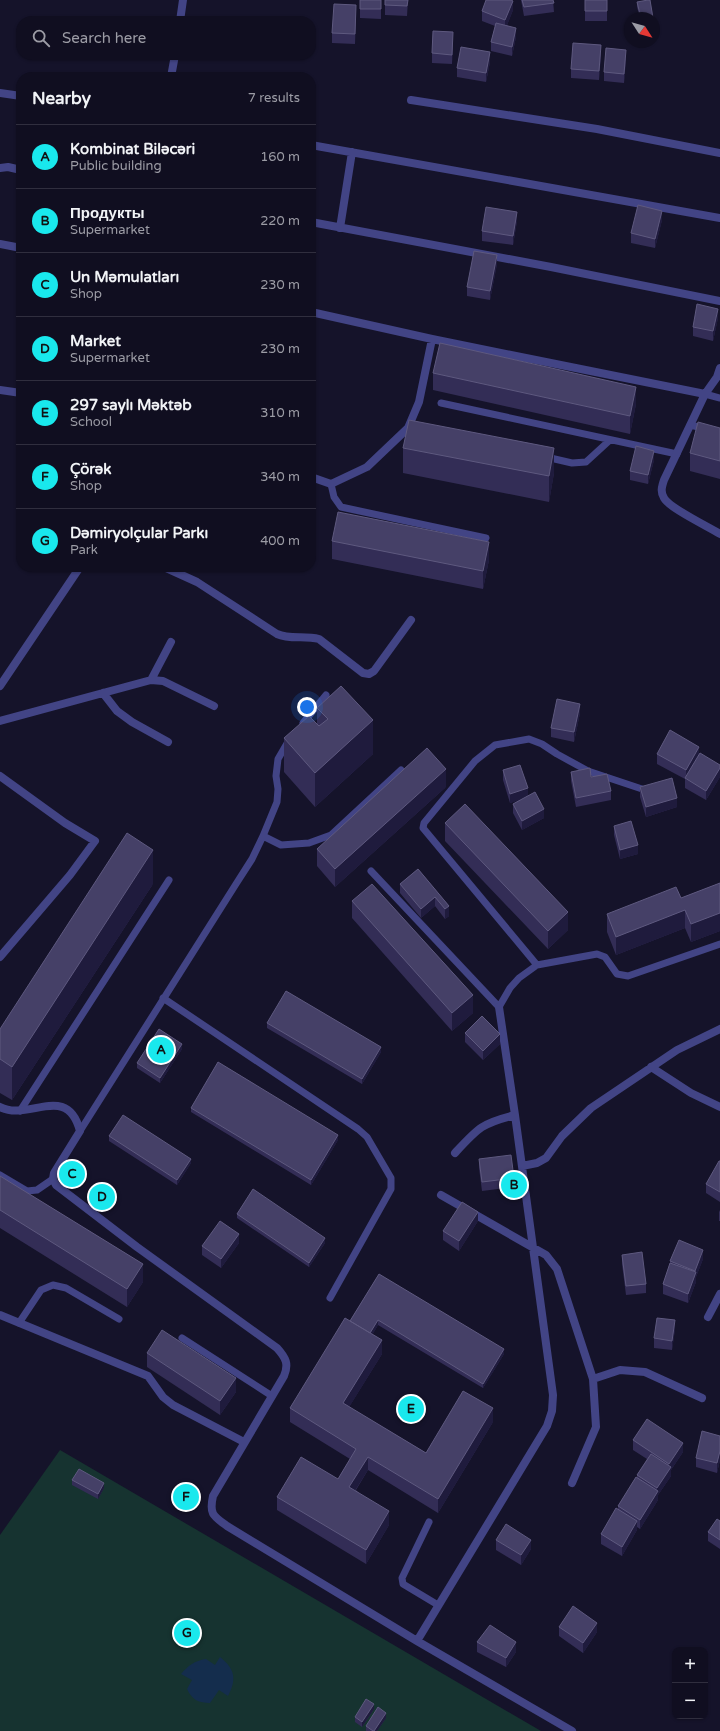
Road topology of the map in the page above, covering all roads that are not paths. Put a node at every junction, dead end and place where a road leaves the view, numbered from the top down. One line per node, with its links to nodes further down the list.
1 (183, 0): 2 (street)
2 (181, 16)
3 (174, 60): 4 (street)
4 (172, 72)
5 (0, 93): 6 (street)
6 (16, 95)
7 (411, 100): 10 (street)
8 (316, 146): 9 (street)
9 (352, 152): 13 (street); 15 (street)
10 (720, 153)
11 (0, 168): 12 (street)
12 (16, 169)
13 (720, 218)
14 (316, 223): 15 (street)
15 (340, 228): 18 (street)
16 (0, 244): 17 (street)
17 (16, 247)
18 (720, 301)
19 (316, 313): 20 (street)
20 (432, 339): 24 (street); 33 (street)
21 (720, 368): 24 (street)
22 (0, 390): 23 (street)
23 (16, 392)
24 (705, 394): 25 (lane); 27 (street)
25 (720, 398)
26 (441, 403): 29 (lane)
27 (690, 425): 28 (lane); 30 (street)
28 (720, 432)
29 (610, 440): 30 (lane); 31 (lane)
30 (677, 454): 34 (street)
31 (536, 455)
32 (316, 479): 33 (street)
33 (331, 484): 35 (lane)
34 (720, 534)
35 (486, 538)
36 (77, 572): 41 (street)
37 (175, 572): 38 (street)
38 (411, 620)
39 (171, 642): 40 (street)
40 (151, 680): 42 (street); 44 (street)
41 (0, 686)
42 (103, 693): 45 (street); 46 (street)
43 (326, 695): 50 (lane)
44 (214, 706)
45 (0, 721)
46 (168, 742)
47 (402, 770): 50 (lane)
48 (0, 776): 54 (street)
49 (645, 790): 55 (lane)
50 (263, 836): 56 (lane)
51 (371, 871): 57 (lane)
52 (169, 880): 62 (lane)
53 (720, 944): 55 (lane)
54 (0, 955)
55 (538, 965): 57 (lane)
56 (163, 998): 64 (lane); 72 (lane)
57 (500, 1007): 63 (street)
58 (720, 1029): 59 (street)
59 (651, 1067): 61 (street); 66 (street)
60 (0, 1107): 62 (street)
61 (720, 1108)
62 (20, 1111): 64 (street)
63 (516, 1115): 65 (street); 66 (street)
64 (80, 1131): 68 (street)
65 (455, 1153)
66 (522, 1166): 70 (street)
67 (0, 1175): 68 (lane)
68 (53, 1179): 79 (street)
69 (441, 1195): 70 (street)
70 (533, 1248): 78 (street); 84 (street)
71 (720, 1294): 74 (street)
72 (330, 1298)
73 (0, 1315): 76 (street)
74 (708, 1317)
75 (119, 1319): 76 (lane)
76 (19, 1323): 81 (street)
77 (182, 1338): 79 (lane)
78 (593, 1379): 80 (street); 82 (street)
79 (272, 1396): 81 (street)
80 (702, 1398)
81 (244, 1442): 85 (street)
82 (572, 1483)
83 (429, 1522): 84 (lane)
84 (438, 1605): 85 (street)
85 (417, 1641): 86 (street)
86 (572, 1731)

